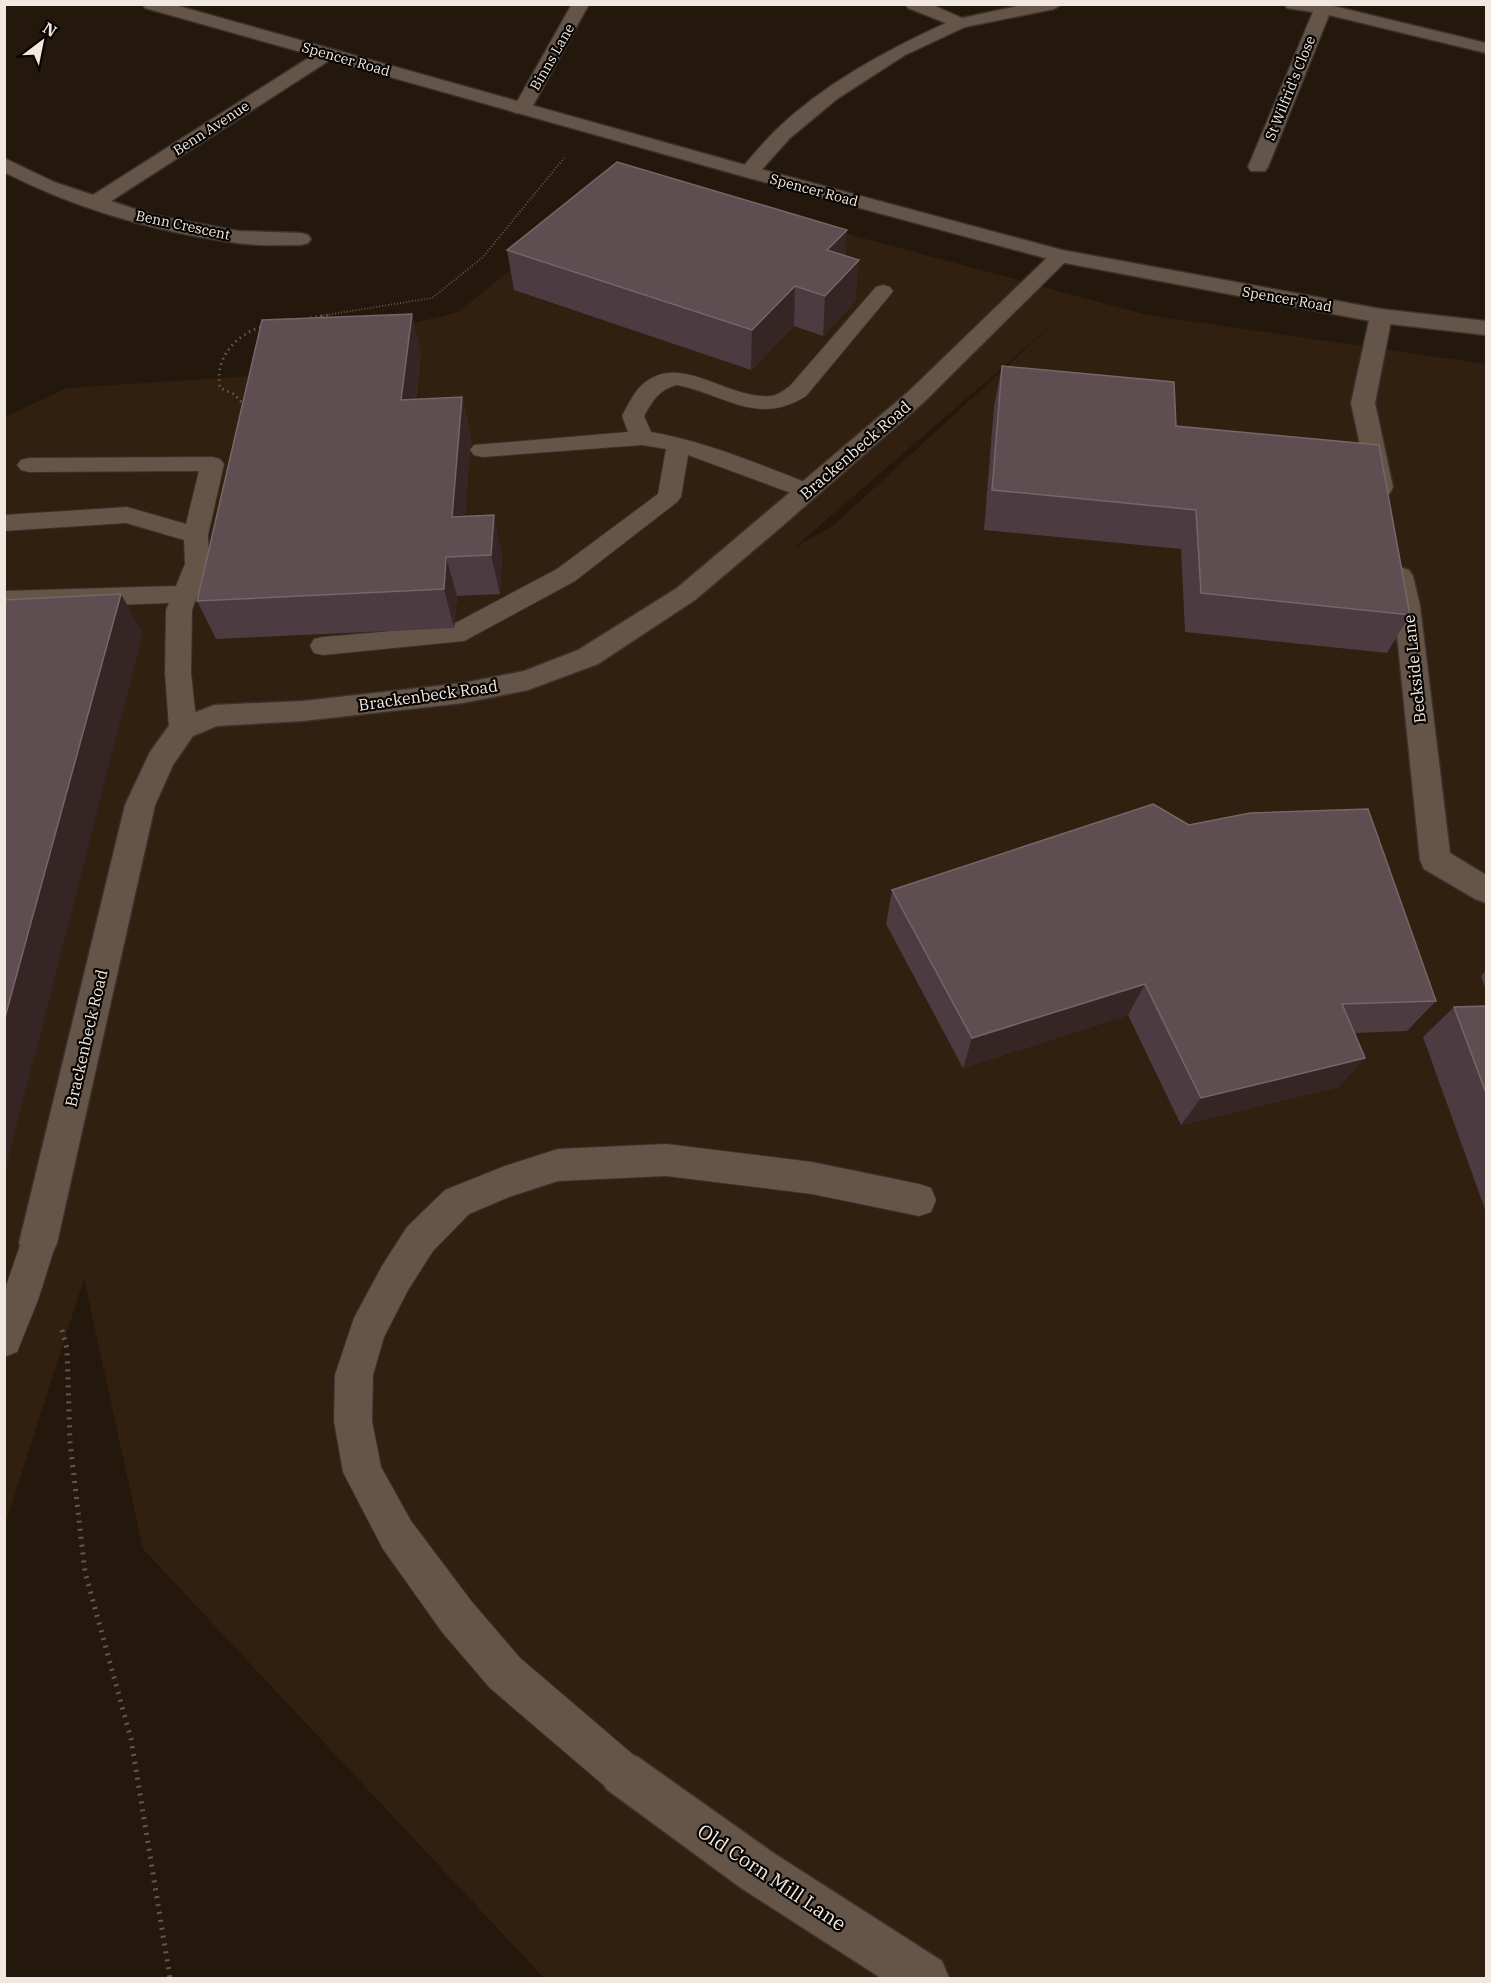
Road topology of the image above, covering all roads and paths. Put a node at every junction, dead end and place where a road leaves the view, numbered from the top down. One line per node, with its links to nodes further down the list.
1 (152, 4): 9 (street, Spencer Road)
2 (581, 4): 10 (street, Binns Lane)
3 (914, 4): 7 (street)
4 (1054, 4): 7 (street)
5 (1293, 4): 6 (street)
6 (1323, 9): 8 (street); 13 (street, St Wilfrid's Close)
7 (960, 23): 14 (street)
8 (1486, 48)
9 (327, 54): 10 (street, Spencer Road); 15 (street, Benn Avenue)
10 (522, 109): 11 (street, Spencer Road)
11 (595, 129): 14 (street, Spencer Road); 20 (path)
12 (4, 164): 15 (street, Benn Crescent)
13 (1258, 167)
14 (749, 172): 17 (street, Spencer Road)
15 (95, 202): 16 (street, Benn Crescent)
16 (300, 239)
17 (1060, 256): 19 (street, Spencer Road); 28 (street, Brackenbeck Road)
18 (883, 291): 24 (lane)
19 (1381, 316): 22 (street, Spencer Road); 29 (street)
20 (302, 320)
21 (267, 326): 23 (path)
22 (1486, 328)
23 (247, 408)
24 (642, 438): 25 (lane); 26 (lane)
25 (678, 444): 28 (lane); 35 (lane)
26 (482, 450)
27 (29, 465): 31 (lane)
28 (807, 491): 36 (street, Brackenbeck Road)
29 (1387, 515)
30 (4, 523): 31 (lane)
31 (196, 535): 33 (lane)
32 (1395, 549): 37 (street, Beckside Lane)
33 (185, 594): 34 (lane); 36 (lane)
34 (4, 600)
35 (323, 646)
36 (183, 728): 39 (street, Brackenbeck Road)
37 (1486, 890)
38 (919, 1200): 42 (lane)
39 (38, 1243): 41 (lane)
40 (61, 1328): 43 (path)
41 (4, 1339)
42 (622, 1773): 44 (street, Old Corn Mill Lane)
43 (171, 1978)
44 (925, 1978)

